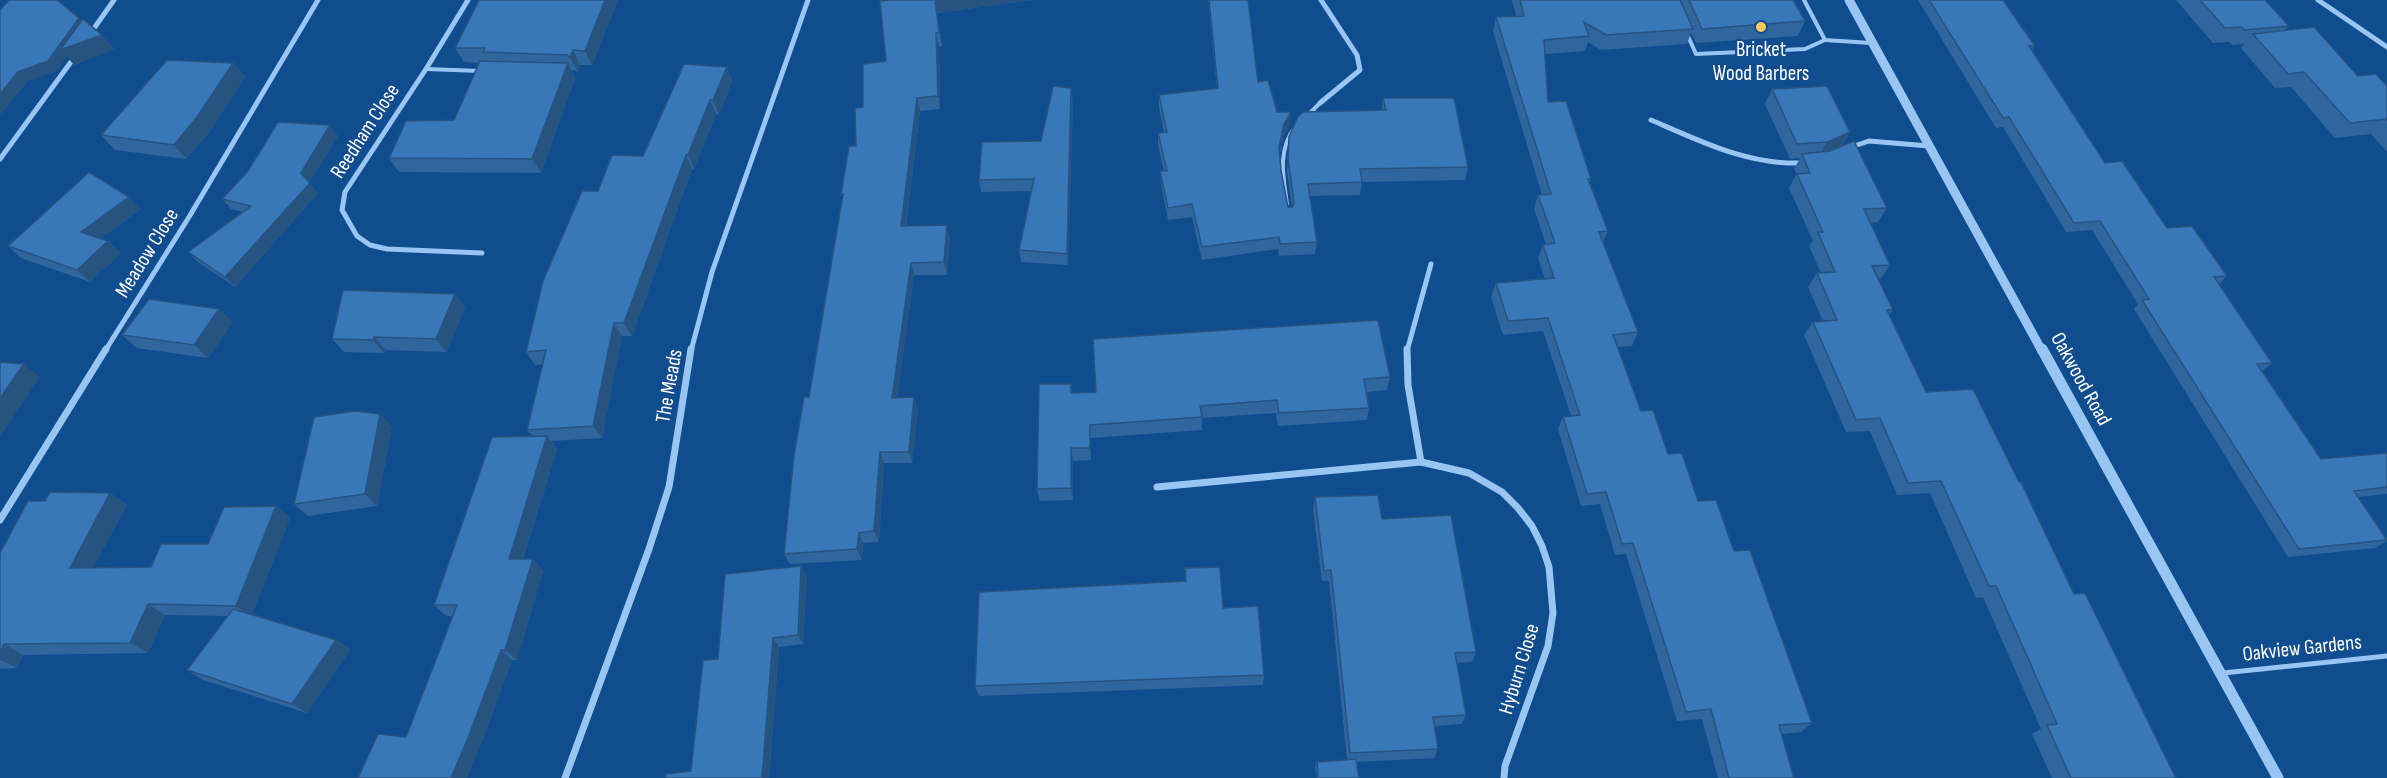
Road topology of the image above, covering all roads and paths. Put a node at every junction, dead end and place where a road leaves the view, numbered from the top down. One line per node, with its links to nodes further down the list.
1 (114, 0): 10 (street)
2 (318, 0): 30 (street, Meadow Close)
3 (468, 0): 15 (street, Reedham Close)
4 (808, 0): 33 (street, The Meads)
5 (1321, 0): 17 (street)
6 (1804, 0): 11 (lane)
7 (1849, 0): 12 (street, Oakwood Road)
8 (2318, 0): 14 (street)
9 (1687, 33): 11 (lane)
10 (88, 38)
11 (1825, 40): 12 (lane)
12 (1874, 44): 21 (street, Oakwood Road)
13 (81, 47): 23 (street)
14 (2387, 47)
15 (426, 69): 16 (lane); 26 (street, Reedham Close)
16 (483, 71)
17 (1320, 103): 18 (lane)
18 (1305, 117)
19 (1651, 120): 24 (street)
20 (1298, 123): 25 (lane)
21 (1930, 146): 22 (street); 32 (street, Oakwood Road)
22 (1840, 152)
23 (0, 159)
24 (1812, 162)
25 (1287, 206)
26 (482, 253)
27 (1431, 264): 28 (street)
28 (1421, 462): 29 (street, Hyburn Close); 34 (street, Hyburn Close)
29 (1157, 487)
30 (0, 520)
31 (2387, 656): 32 (lane, Oakview Gardens)
32 (2220, 673): 35 (street, Oakwood Road)
33 (565, 778)
34 (1504, 778)
35 (2278, 778)

